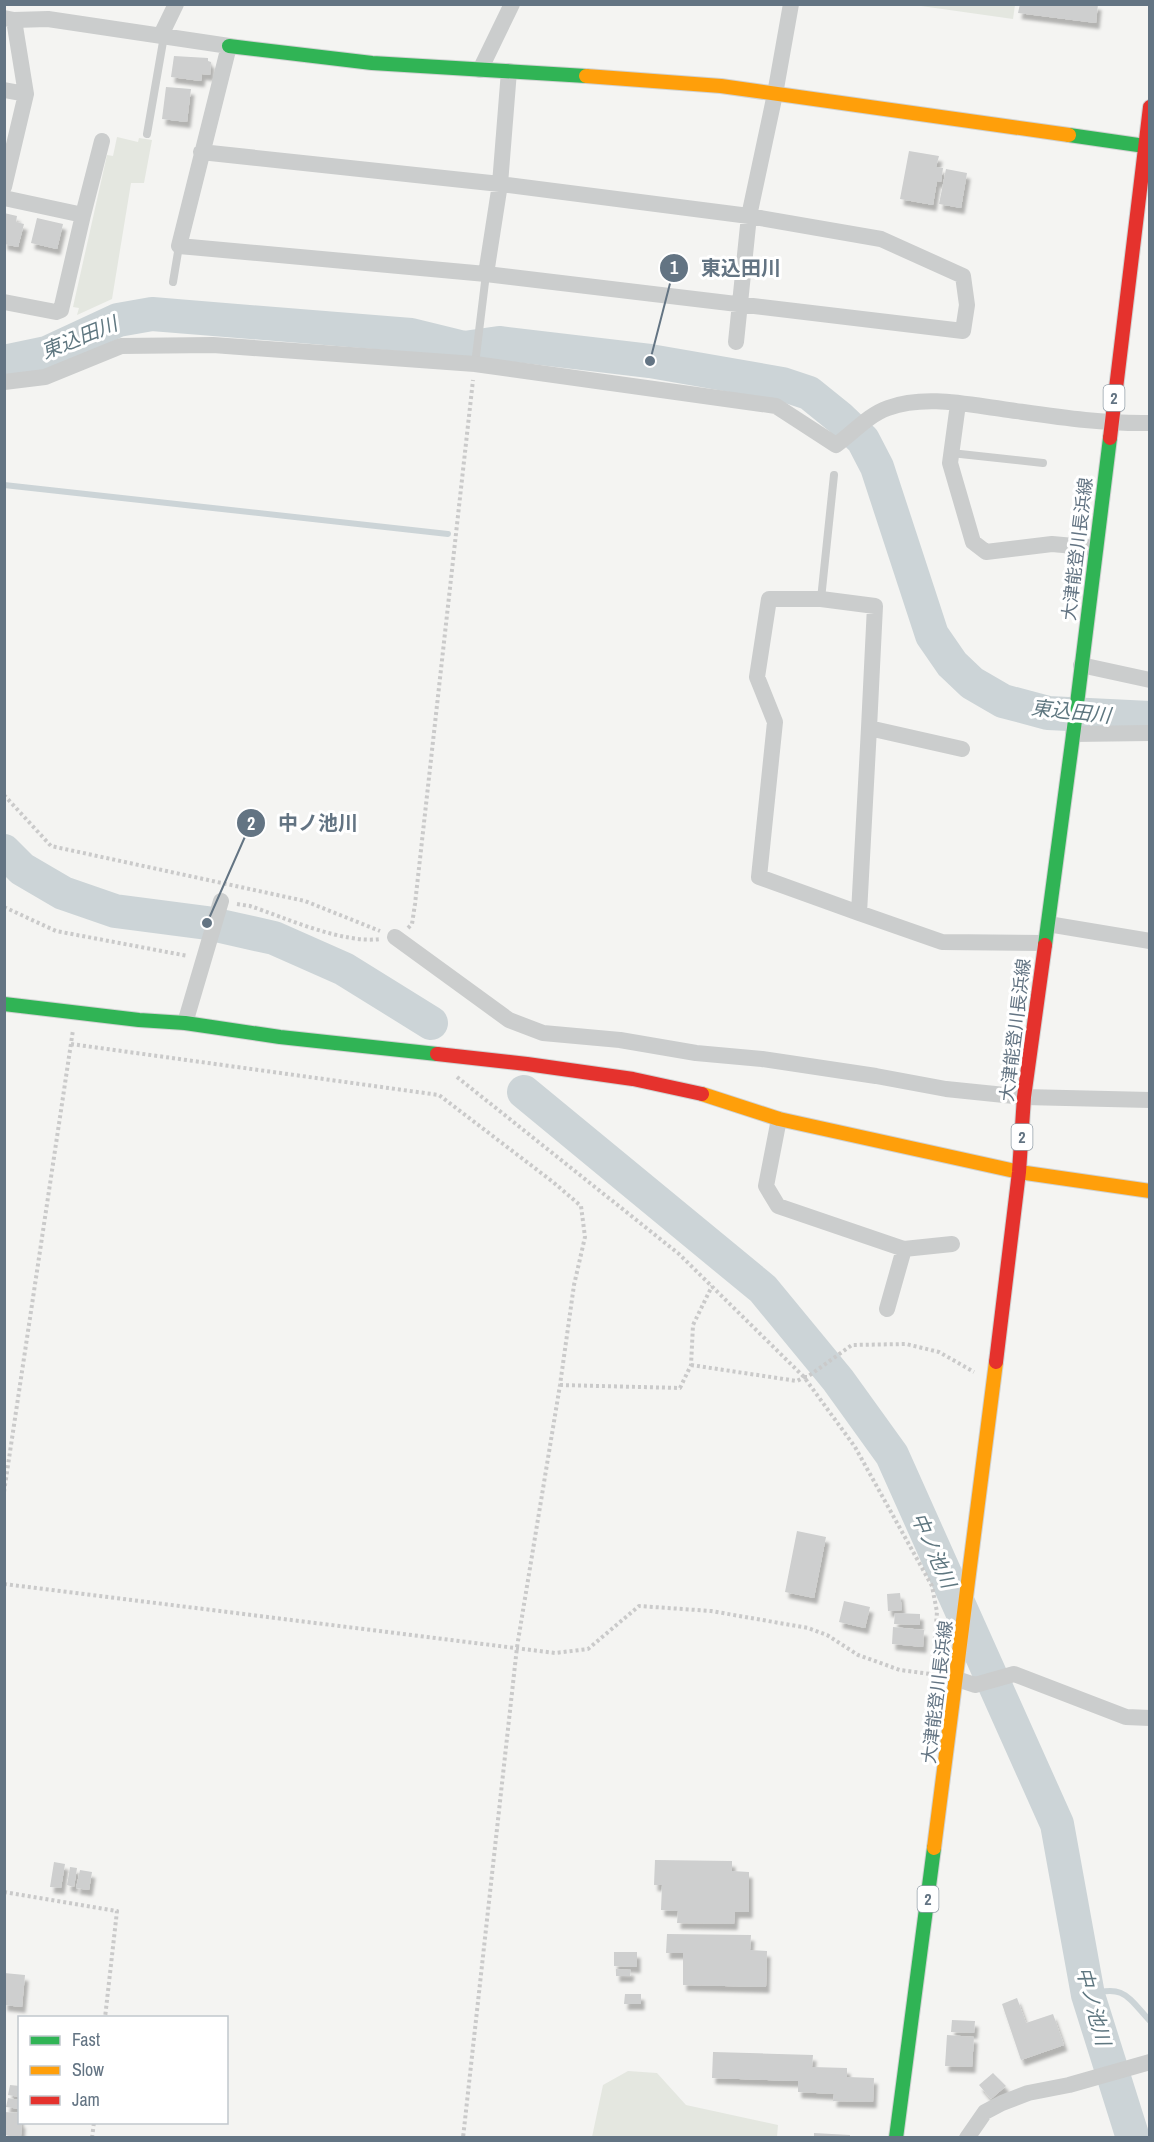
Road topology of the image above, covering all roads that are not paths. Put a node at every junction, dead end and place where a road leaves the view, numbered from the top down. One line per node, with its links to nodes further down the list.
1 (177, 4): 6 (street)
2 (512, 4): 8 (street)
3 (791, 4): 12 (street)
4 (48, 12): 5 (street); 6 (street)
5 (9, 19): 11 (street)
6 (163, 36): 7 (street); 14 (lane)
7 (229, 46): 8 (street); 17 (street)
8 (480, 70): 9 (street)
9 (509, 70): 12 (street); 18 (street)
10 (4, 90): 11 (street)
11 (26, 94): 19 (street)
12 (775, 94): 16 (street); 22 (street)
13 (1149, 107): 16 (street, 大津能登川長浜線 / 2)
14 (147, 134)
15 (102, 141): 21 (street)
16 (1147, 147): 33 (street, 大津能登川長浜線 / 2)
17 (201, 152): 18 (street); 23 (street)
18 (500, 184): 22 (street); 24 (street)
19 (4, 188)
20 (4, 198): 21 (street)
21 (83, 214): 26 (street)
22 (749, 216): 27 (street); 27 (street)
23 (178, 246): 24 (street); 25 (lane)
24 (486, 274): 27 (street); 29 (lane)
25 (173, 282)
26 (4, 302)
27 (740, 304): 28 (street)
28 (736, 342)
29 (475, 361): 30 (street); 31 (street)
30 (4, 382)
31 (958, 404): 33 (street); 34 (street)
32 (1149, 423): 33 (street)
33 (1111, 424): 37 (street, 大津能登川長浜線 / 2)
34 (951, 453): 35 (lane); 37 (street)
35 (1043, 464)
36 (834, 475): 38 (lane)
37 (1096, 548): 39 (street, 大津能登川長浜線 / 2)
38 (821, 598): 41 (street); 46 (street)
39 (1081, 665): 40 (street); 42 (street, 大津能登川長浜線 / 2)
40 (1149, 680)
41 (869, 728): 44 (street); 46 (street)
42 (1073, 731): 43 (street); 47 (street, 大津能登川長浜線 / 2)
43 (1149, 733)
44 (962, 749)
45 (220, 901): 52 (street)
46 (859, 913): 50 (street)
47 (1048, 924): 49 (street); 50 (street, 大津能登川長浜線 / 2)
48 (394, 937): 53 (street)
49 (1149, 941)
50 (1045, 943): 53 (street, 大津能登川長浜線 / 2)
51 (4, 1004): 52 (street)
52 (185, 1023): 55 (street)
53 (1024, 1097): 54 (street); 56 (street, 大津能登川長浜線 / 2)
54 (1149, 1100)
55 (779, 1119): 56 (street); 59 (street)
56 (1019, 1172): 57 (street); 61 (street, 大津能登川長浜線 / 2)
57 (1149, 1191)
58 (952, 1244): 59 (street)
59 (904, 1249): 60 (street)
60 (887, 1309)
61 (957, 1678): 62 (street); 64 (street, 大津能登川長浜線 / 2)
62 (1149, 1718)
63 (1149, 2062): 65 (street)
64 (896, 2138)
65 (968, 2138)

